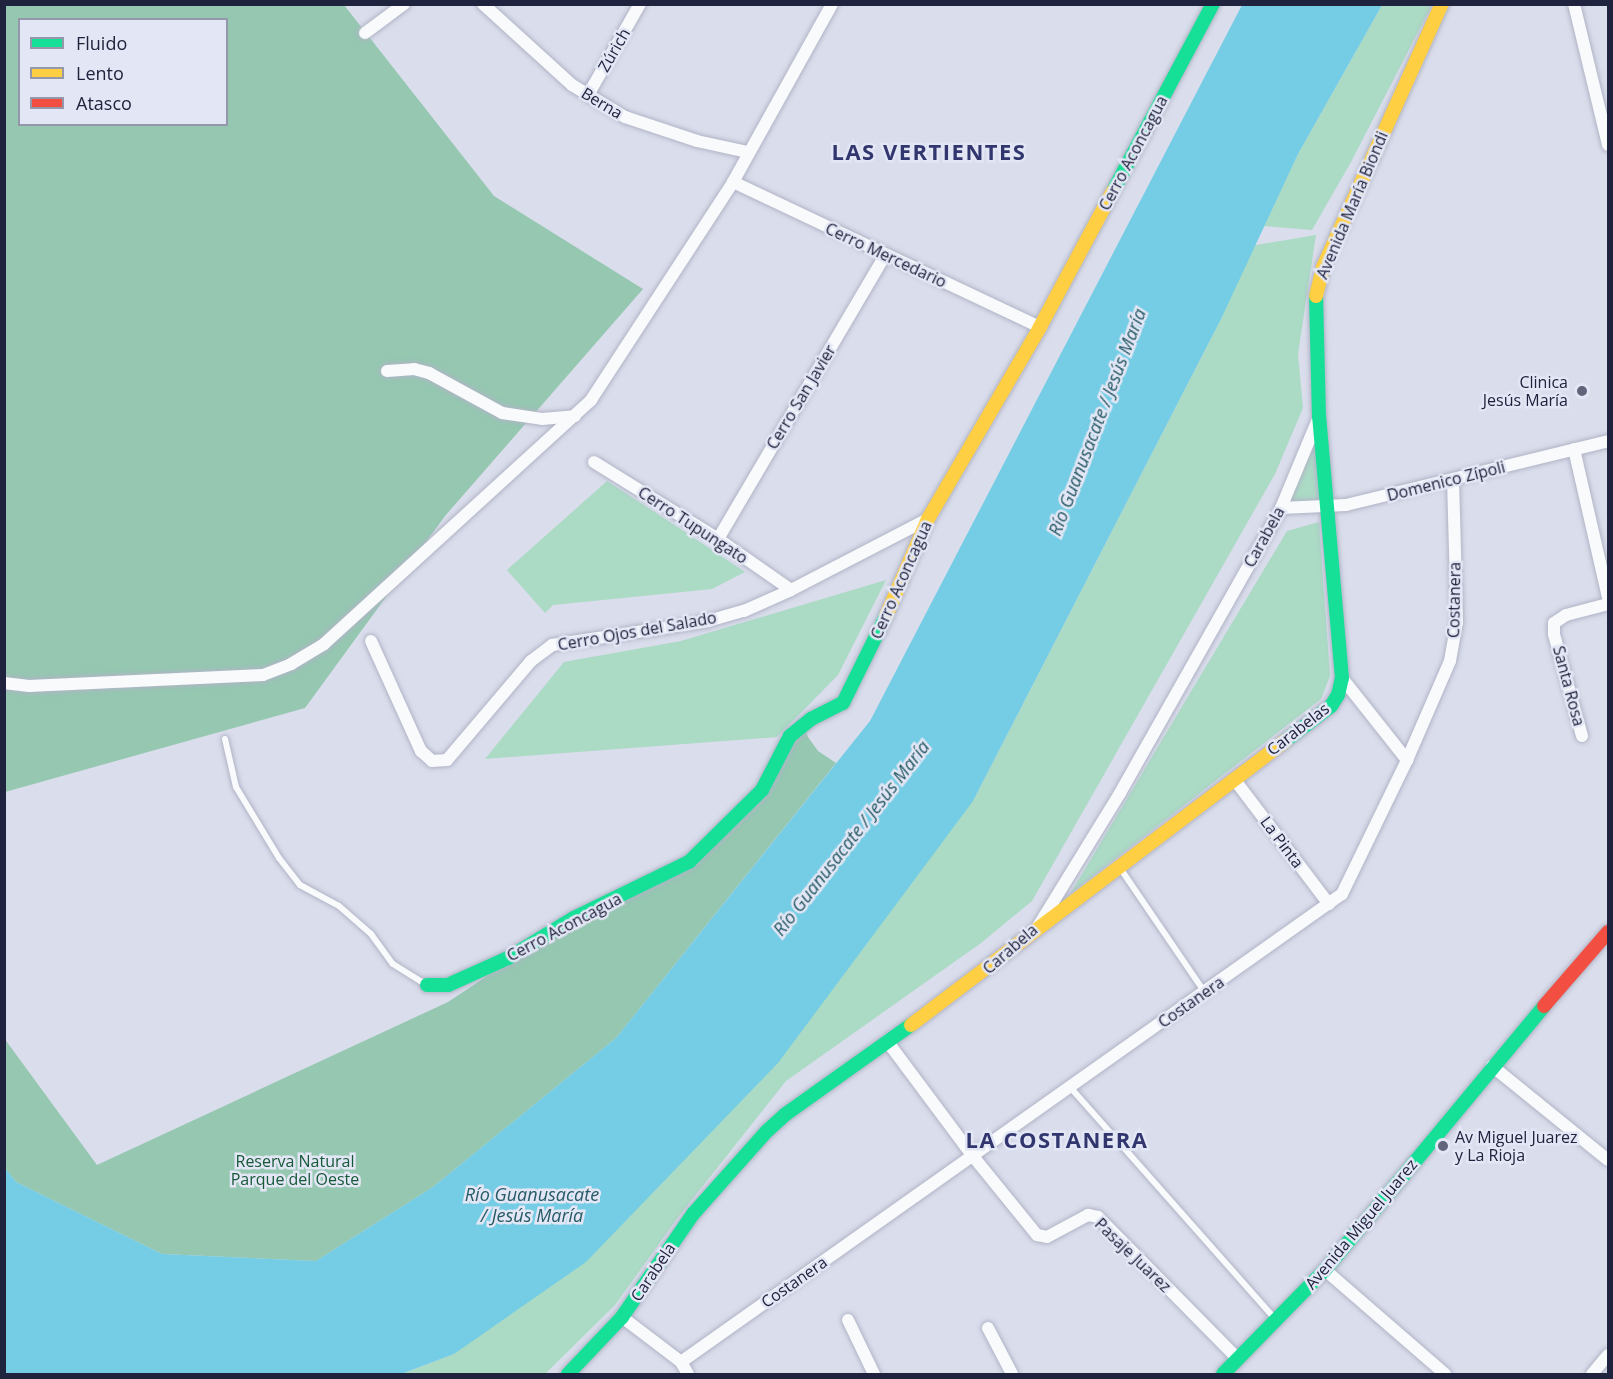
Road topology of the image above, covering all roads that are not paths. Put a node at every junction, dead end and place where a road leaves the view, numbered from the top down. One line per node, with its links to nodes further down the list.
1 (404, 4): 8 (street)
2 (483, 4): 9 (street, Berna)
3 (640, 4): 9 (street, Zúrich)
4 (832, 4): 11 (street)
5 (1213, 4): 14 (street, Cerro Aconcagua)
6 (1442, 4): 17 (street, Avenida María Biondi)
7 (1574, 4): 10 (street)
8 (365, 33)
9 (588, 95): 11 (street, Berna)
10 (1608, 145)
11 (747, 152): 12 (street)
12 (732, 182): 13 (street, Cerro Mercedario); 16 (street)
13 (885, 256): 14 (street, Cerro Mercedario); 25 (street, Cerro San Javier)
14 (1040, 327): 24 (street, Cerro Aconcagua)
15 (387, 371): 16 (street)
16 (574, 416): 31 (street)
17 (1319, 417): 22 (street, Carabelas); 23 (street, Carabela)
18 (1608, 441): 19 (street, Domenico Zípoli)
19 (1574, 449): 21 (street, Domenico Zípoli); 27 (street)
20 (594, 462): 25 (street, Cerro Tupungato)
21 (1453, 480): 22 (street, Domenico Zípoli); 34 (street, Costanera)
22 (1329, 507): 23 (street, Domenico Zípoli); 30 (street, Carabelas)
23 (1281, 508): 38 (street, Carabela)
24 (928, 519): 26 (street, Cerro Ojos del Salado); 40 (street, Cerro Aconcagua)
25 (718, 538): 26 (street, Cerro Tupungato)
26 (791, 590): 29 (street, Cerro Ojos del Salado)
27 (1608, 597)
28 (1608, 604): 32 (street, Santa Rosa)
29 (371, 641)
30 (1342, 678): 34 (street); 35 (street, Carabelas)
31 (4, 683)
32 (1582, 736)
33 (225, 739): 40 (lane)
34 (1407, 760): 37 (street, Costanera)
35 (1234, 779): 36 (street, Carabelas); 37 (street, La Pinta)
36 (1119, 867): 38 (street, Carabelas); 41 (lane)
37 (1329, 904): 41 (street, Costanera)
38 (1035, 932): 42 (street, Carabela)
39 (1608, 932): 43 (street, Avenida Miguel Juarez)
40 (427, 985)
41 (1204, 992): 44 (street, Costanera)
42 (887, 1041): 45 (street, Pasaje Juarez); 48 (street, Carabela)
43 (1492, 1066): 46 (street); 47 (street, Avenida Miguel Juarez)
44 (1070, 1086): 45 (street, Costanera); 50 (lane)
45 (972, 1155): 53 (street, Pasaje Juarez); 54 (street, Costanera)
46 (1608, 1160)
47 (1324, 1270): 50 (street, Avenida Miguel Juarez); 60 (street)
48 (622, 1317): 54 (street); 55 (street, Carabela)
49 (848, 1320): 57 (street)
50 (1276, 1320): 53 (street, Avenida Miguel Juarez)
51 (988, 1328): 58 (street)
52 (1608, 1355): 61 (street)
53 (1238, 1359): 59 (street, Avenida Miguel Juarez)
54 (681, 1362): 56 (street)
55 (568, 1374)
56 (688, 1374)
57 (874, 1374)
58 (1012, 1374)
59 (1223, 1374)
60 (1445, 1374)
61 (1592, 1374)

